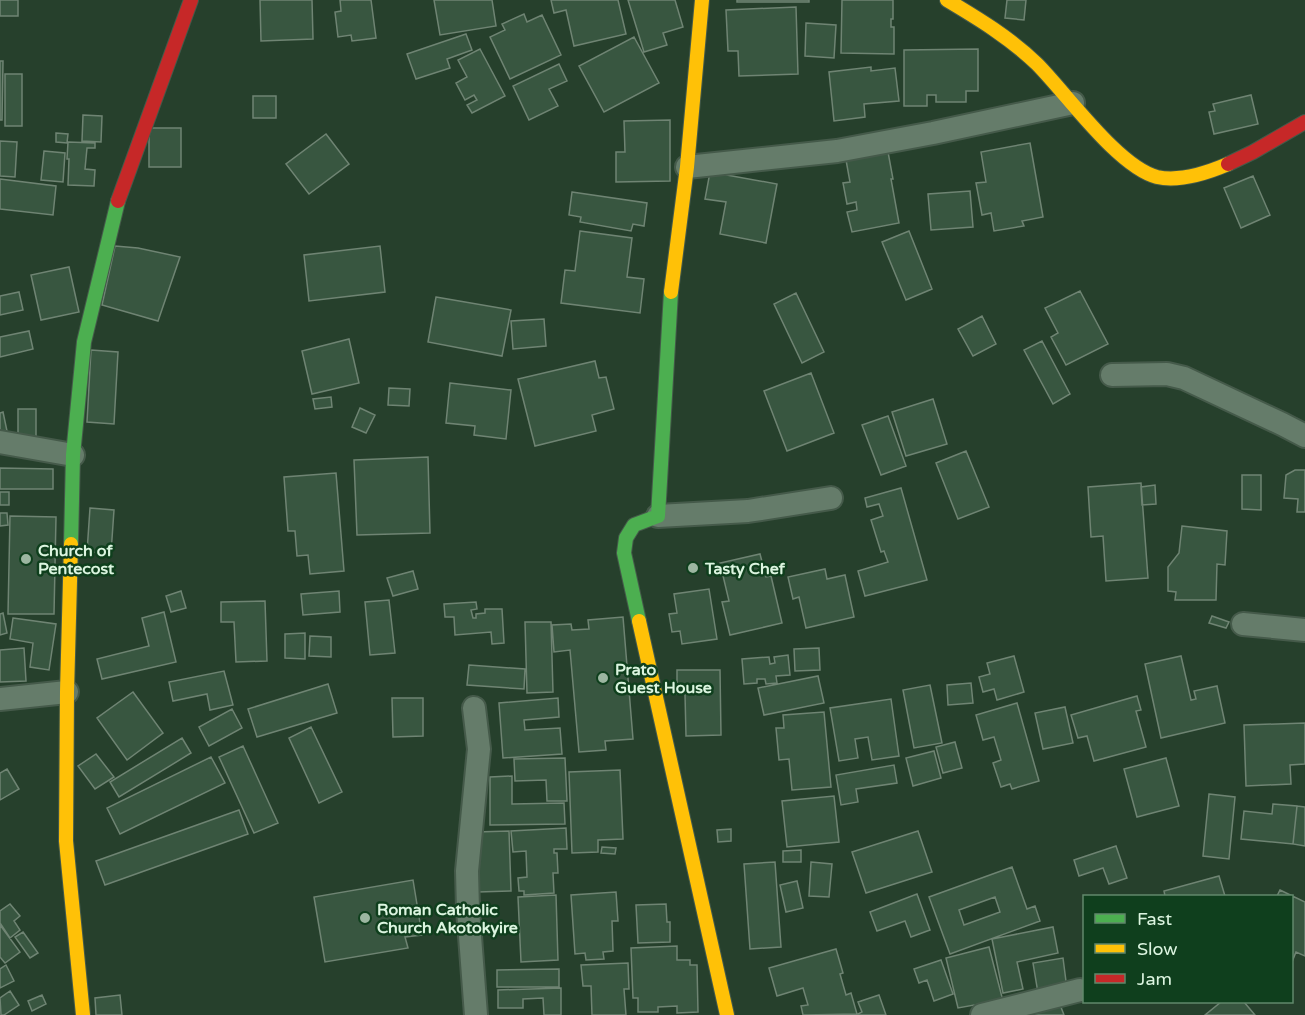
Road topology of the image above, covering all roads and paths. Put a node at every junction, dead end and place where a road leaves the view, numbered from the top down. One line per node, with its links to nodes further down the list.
1 (191, 0): 10 (street)
2 (702, 0): 6 (street)
3 (947, 0): 4 (street)
4 (1073, 103): 5 (street); 6 (street)
5 (1305, 122)
6 (687, 167): 12 (street)
7 (1112, 375): 8 (street)
8 (1305, 436)
9 (0, 442): 10 (street)
10 (73, 455): 15 (street)
11 (831, 498): 12 (street)
12 (658, 516): 21 (street)
13 (1242, 624): 14 (street)
14 (1305, 630)
15 (67, 692): 16 (street); 19 (street)
16 (0, 699)
17 (474, 708): 20 (street)
18 (1080, 990): 22 (street)
19 (83, 1015)
20 (476, 1015)
21 (728, 1015)
22 (982, 1015)

